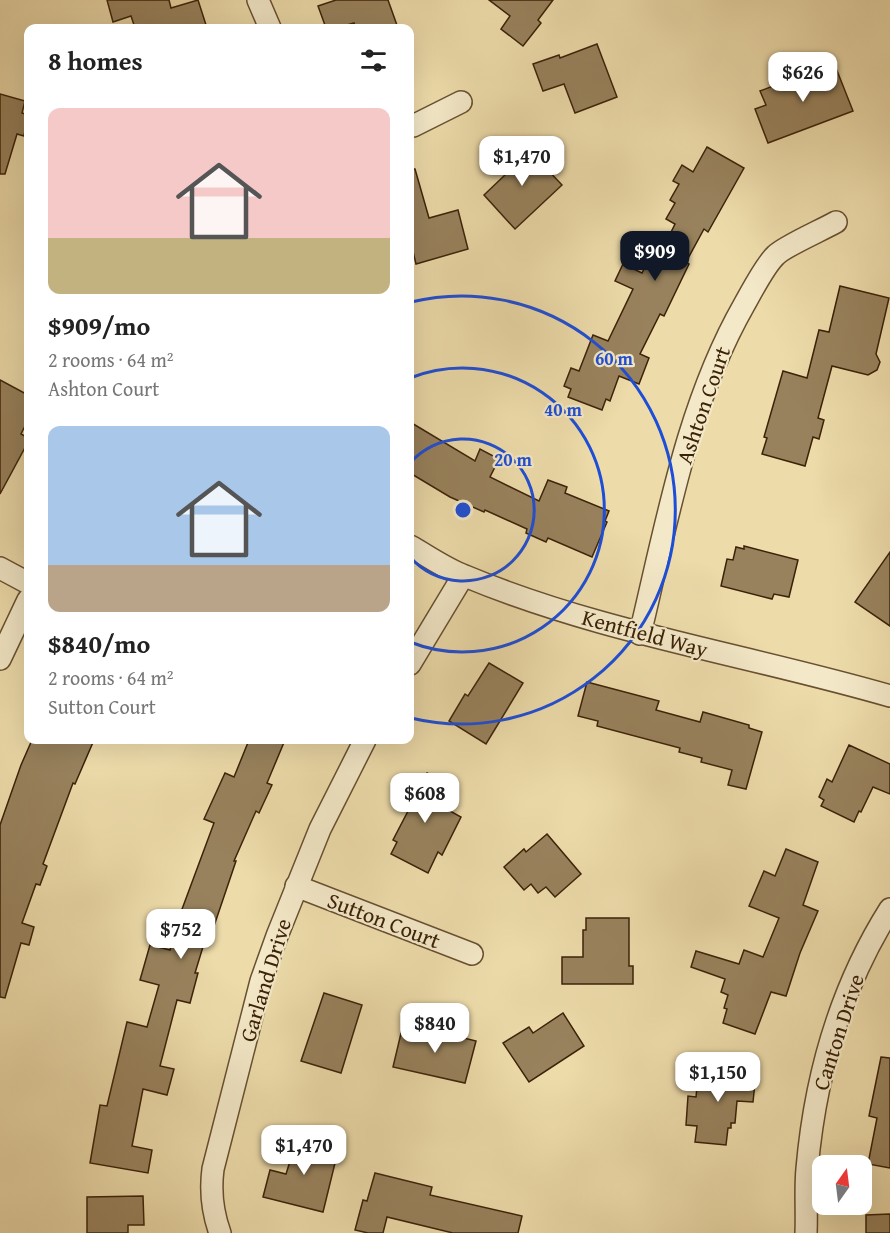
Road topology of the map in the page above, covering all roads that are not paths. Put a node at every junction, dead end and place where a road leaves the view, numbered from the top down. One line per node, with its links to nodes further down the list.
1 (258, 0): 2 (street)
2 (268, 24)
3 (461, 102): 4 (street)
4 (414, 126)
5 (836, 222): 11 (street, Ashton Court)
6 (414, 548): 8 (street, Kentfield Way)
7 (0, 568): 9 (street)
8 (463, 576): 11 (street, Kentfield Way); 12 (street)
9 (24, 581)
10 (24, 608): 13 (street)
11 (640, 634): 14 (street, Kentfield Way)
12 (414, 657)
13 (0, 659)
14 (890, 696)
15 (363, 744): 16 (street, Garland Drive)
16 (296, 886): 18 (street, Sutton Court); 19 (street, Garland Drive)
17 (890, 909): 20 (street, Canton Drive)
18 (472, 954)
19 (220, 1233)
20 (807, 1233)

